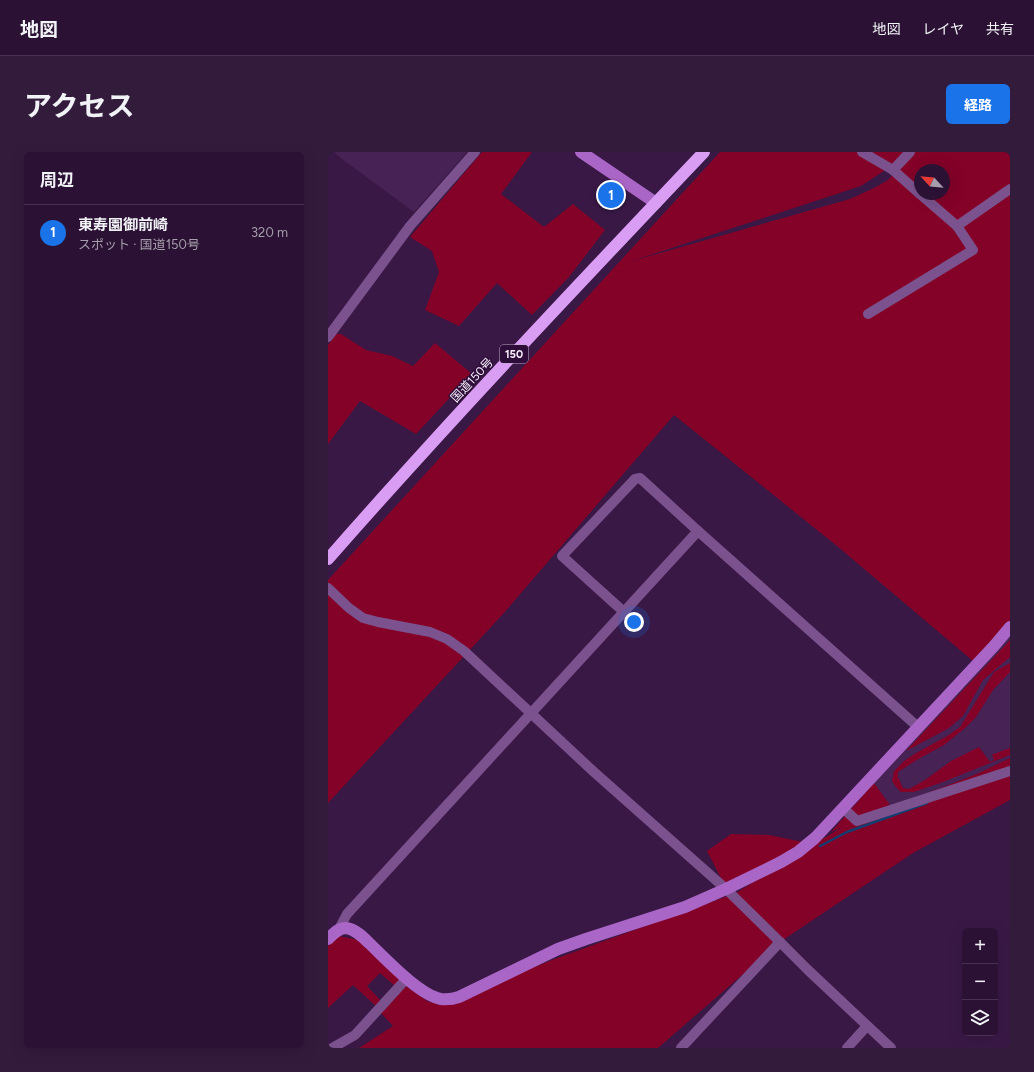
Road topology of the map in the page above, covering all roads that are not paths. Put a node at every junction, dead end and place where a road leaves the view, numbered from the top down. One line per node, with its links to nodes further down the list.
1 (475, 152): 13 (street)
2 (581, 152): 10 (street)
3 (704, 152): 10 (highway, 国道150号 / 150)
4 (862, 152): 6 (street)
5 (910, 152): 6 (street)
6 (893, 170): 7 (street)
7 (914, 189)
8 (1010, 189): 11 (street)
9 (927, 200): 11 (street)
10 (656, 203): 15 (highway, 国道150号 / 150)
11 (957, 226): 12 (street)
12 (868, 314)
13 (328, 337)
14 (698, 531): 17 (street); 17 (street); 20 (street)
15 (328, 559)
16 (328, 588): 19 (street)
17 (624, 612): 19 (street)
18 (1010, 627): 20 (street)
19 (531, 714): 23 (street); 24 (street)
20 (918, 727): 22 (street)
21 (1010, 771): 22 (street)
22 (843, 808): 23 (street)
23 (726, 890): 26 (street); 27 (street)
24 (339, 929): 25 (street); 27 (street)
25 (328, 939)
26 (780, 942): 28 (street); 30 (street)
27 (407, 978): 29 (street)
28 (867, 1026): 31 (street); 32 (street)
29 (332, 1048)
30 (681, 1048)
31 (847, 1048)
32 (891, 1048)

